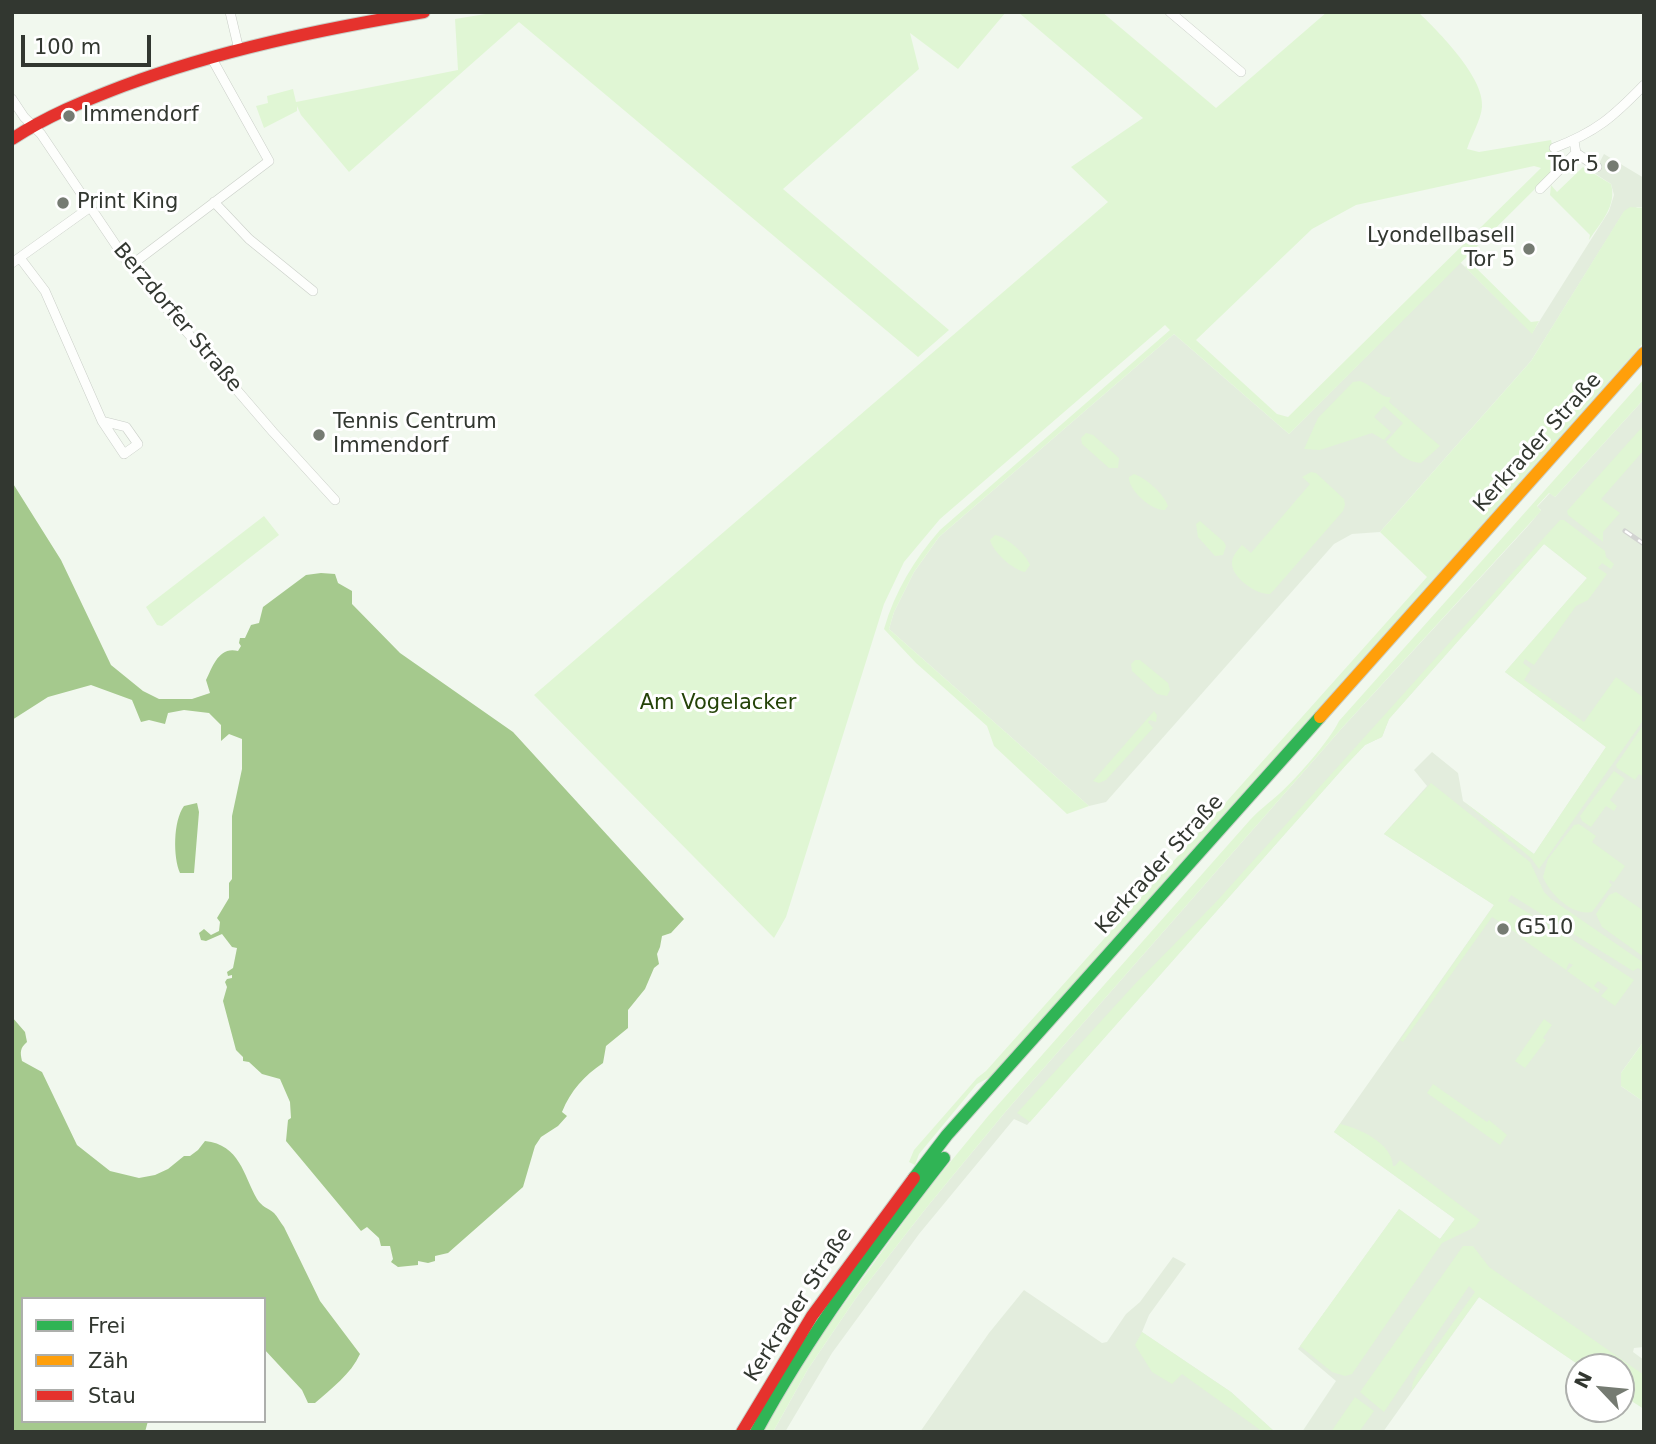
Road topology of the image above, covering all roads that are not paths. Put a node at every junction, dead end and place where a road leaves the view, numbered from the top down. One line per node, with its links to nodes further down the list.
1 (230, 12): 4 (street)
2 (424, 12): 4 (main road)
3 (1170, 12): 6 (street)
4 (239, 50): 5 (main road)
5 (211, 57): 9 (main road); 16 (street)
6 (1241, 72)
7 (1644, 85): 11 (street)
8 (12, 99): 9 (street, Berzdorfer Straße)
9 (32, 125): 10 (main road); 17 (street, Berzdorfer Straße)
10 (12, 139)
11 (1574, 141): 12 (street); 13 (street)
12 (1554, 148)
13 (1576, 153): 14 (street); 15 (street)
14 (1597, 167)
15 (1540, 189)
16 (214, 202): 19 (street); 20 (street)
17 (89, 208): 18 (street); 19 (street, Berzdorfer Straße)
18 (16, 260): 23 (street)
19 (130, 266): 24 (street, Berzdorfer Straße)
20 (313, 291)
21 (1644, 353): 25 (main road, Kerkrader Straße)
22 (1644, 369): 26 (main road, Kerkrader Straße)
23 (102, 421)
24 (335, 500)
25 (742, 1432)
26 (756, 1432)

